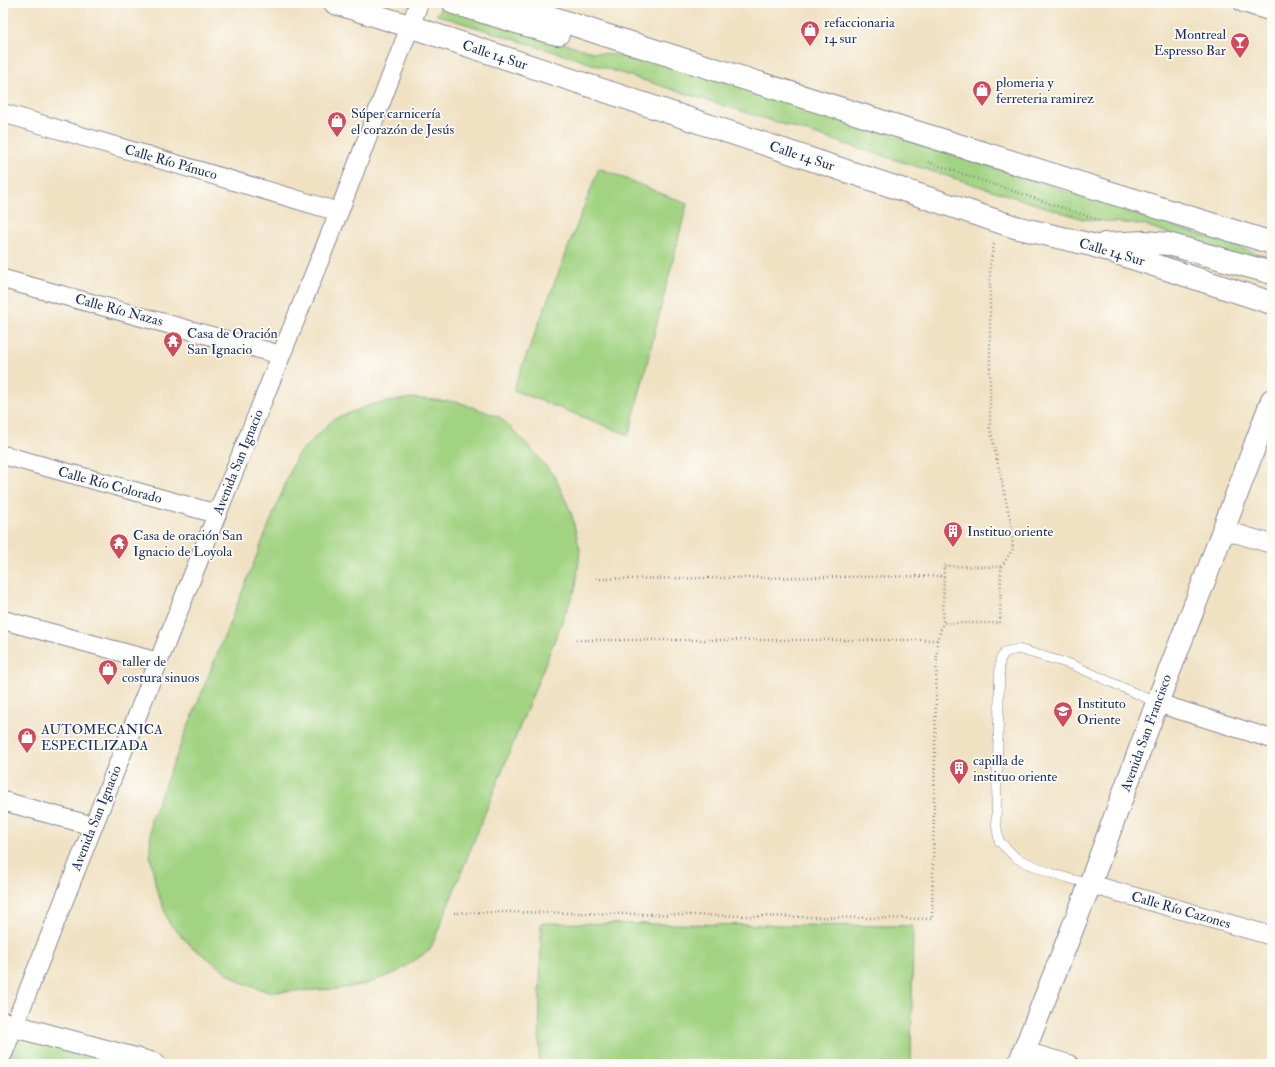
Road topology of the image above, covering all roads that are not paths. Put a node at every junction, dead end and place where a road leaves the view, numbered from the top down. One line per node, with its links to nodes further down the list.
1 (335, 3): 7 (main road, Calle 14 Sur)
2 (419, 3): 7 (street, Avenida San Ignacio)
3 (454, 3): 8 (main road)
4 (508, 3): 8 (main road)
5 (1243, 3): 6 (street)
6 (1272, 12)
7 (410, 26): 10 (street, Avenida San Ignacio); 12 (main road, Calle 14 Sur)
8 (605, 35): 11 (main road)
9 (3, 113): 10 (street, Calle Río Pánuco)
10 (339, 212): 16 (street, Avenida San Ignacio)
11 (1272, 243)
12 (1092, 245): 13 (main road); 15 (main road, Calle 14 Sur)
13 (1272, 273)
14 (3, 279): 16 (street, Calle Río Nazas)
15 (1272, 302)
16 (281, 355): 19 (street, Avenida San Ignacio)
17 (1272, 400): 20 (main road, Avenida San Francisco)
18 (3, 456): 19 (street, Calle Río Colorado)
19 (217, 514): 23 (street, Avenida San Ignacio)
20 (1224, 530): 21 (street); 24 (main road, Avenida San Francisco)
21 (1272, 544)
22 (3, 620): 23 (street)
23 (158, 662): 27 (street, Avenida San Ignacio)
24 (1157, 703): 25 (street); 28 (main road, Avenida San Francisco); 28 (lane)
25 (1272, 739)
26 (3, 801): 27 (street)
27 (93, 826): 30 (street, Avenida San Ignacio)
28 (1090, 884): 29 (street, Calle Río Cazones); 32 (main road, Avenida San Francisco)
29 (1272, 936)
30 (8, 1025): 31 (street, Avenida San Ignacio); 33 (main road)
31 (3, 1054)
32 (1021, 1057): 34 (street)
33 (154, 1064)
34 (1069, 1064)

